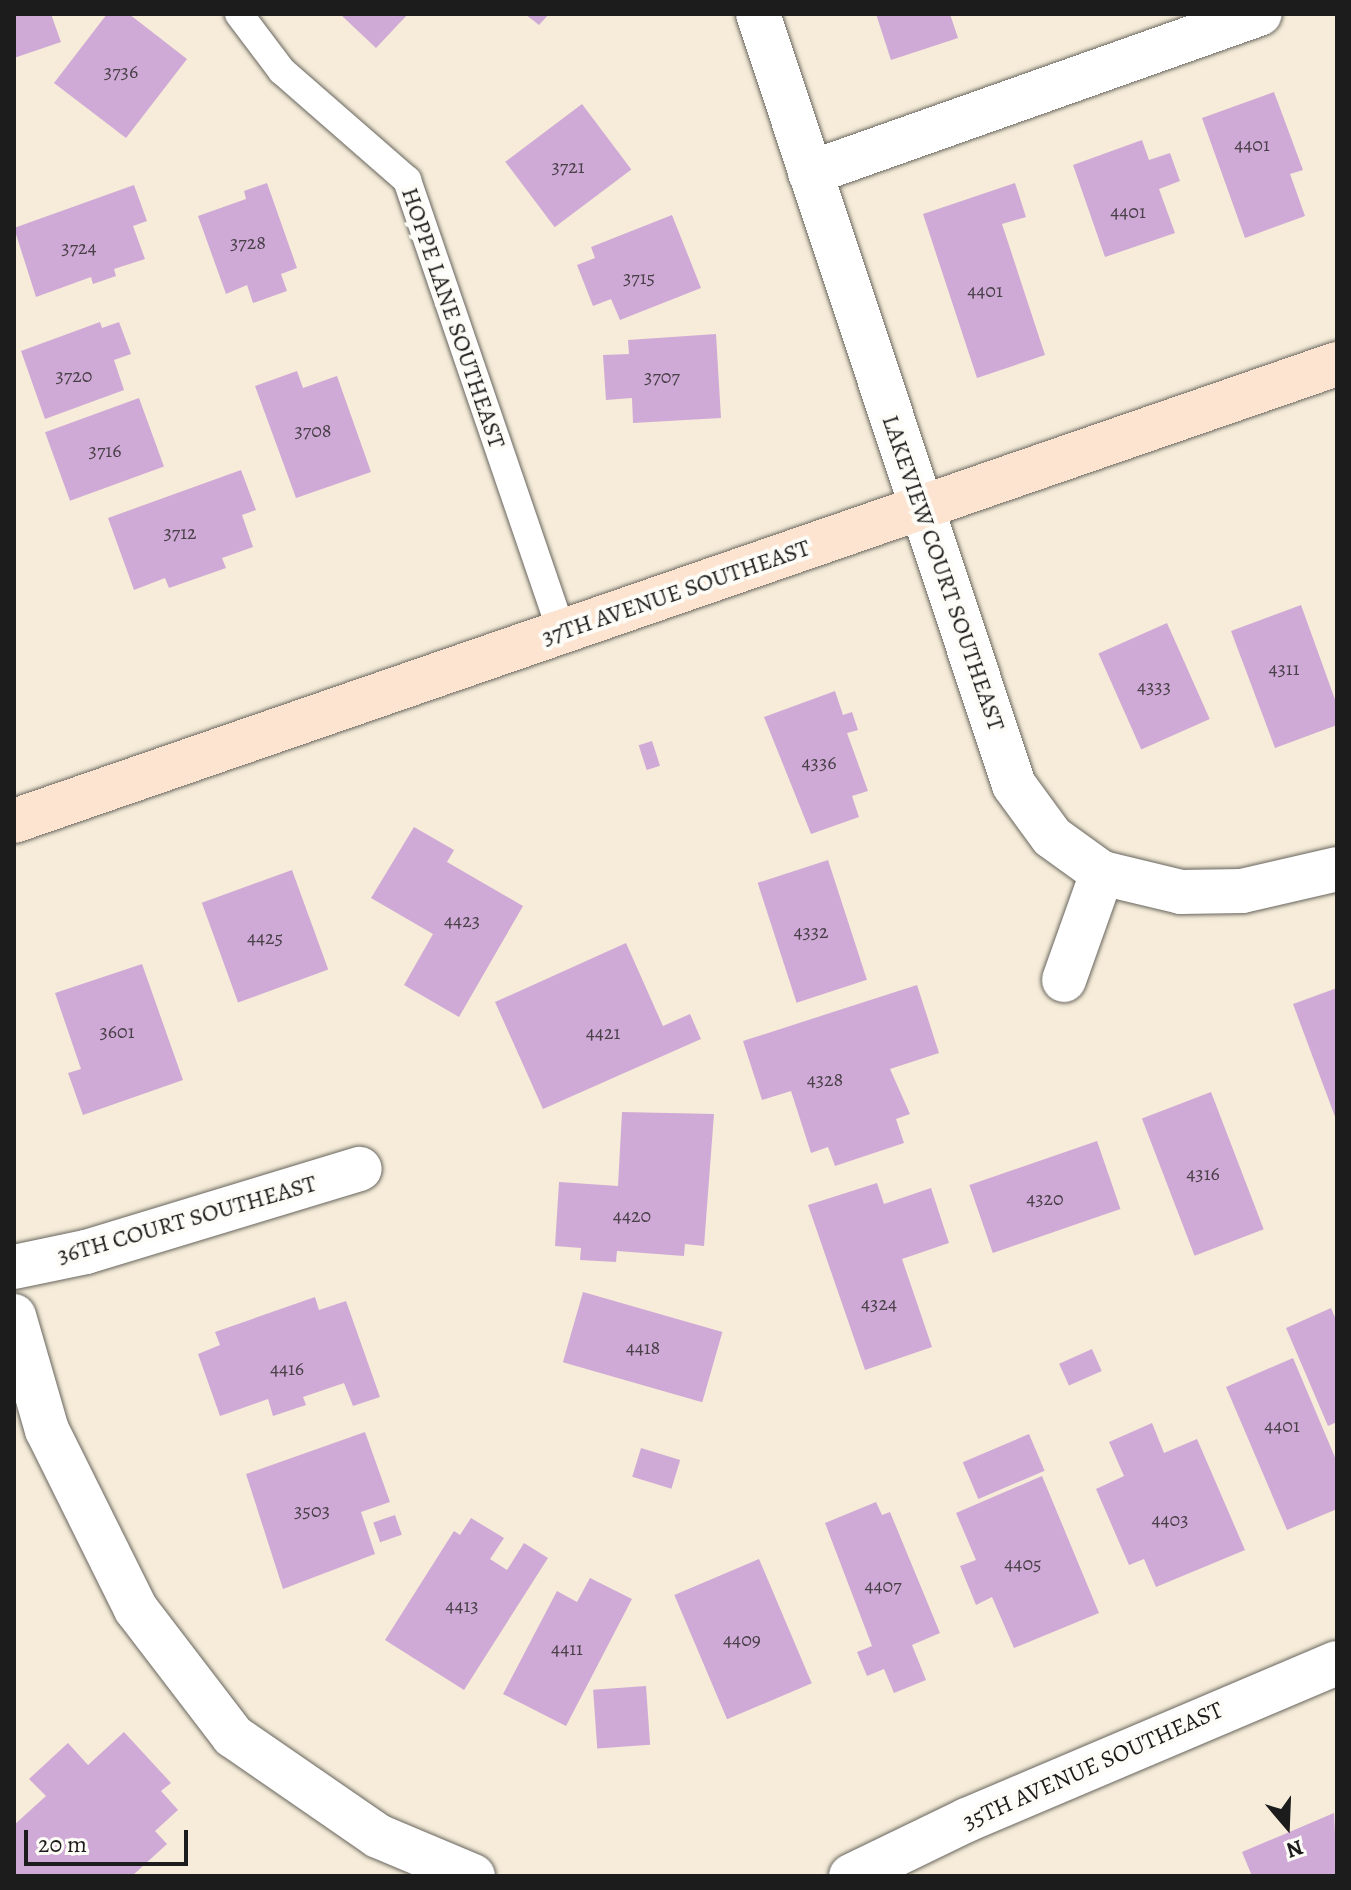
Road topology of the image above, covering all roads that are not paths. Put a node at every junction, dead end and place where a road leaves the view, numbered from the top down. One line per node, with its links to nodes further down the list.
1 (239, 14): 7 (lane, HOPPE LANE SOUTHEAST)
2 (758, 14): 4 (street, LAKEVIEW COURT SOUTHEAST)
3 (1260, 14): 4 (street)
4 (810, 173): 6 (street, LAKEVIEW COURT SOUTHEAST)
5 (1337, 364): 6 (street, 37TH AVENUE SOUTHEAST)
6 (920, 509): 7 (street, 37TH AVENUE SOUTHEAST); 10 (street, LAKEVIEW COURT SOUTHEAST)
7 (562, 633): 8 (street, 37TH AVENUE SOUTHEAST)
8 (14, 821)
9 (1337, 869): 10 (street, LAKEVIEW COURT SOUTHEAST)
10 (1102, 873): 11 (street)
11 (1064, 980)
12 (360, 1169): 13 (street, 36TH COURT SOUTHEAST)
13 (14, 1267)
14 (14, 1316): 16 (street)
15 (1337, 1663): 18 (street, 35TH AVENUE SOUTHEAST)
16 (392, 1862): 17 (street)
17 (473, 1876)
18 (851, 1876)

